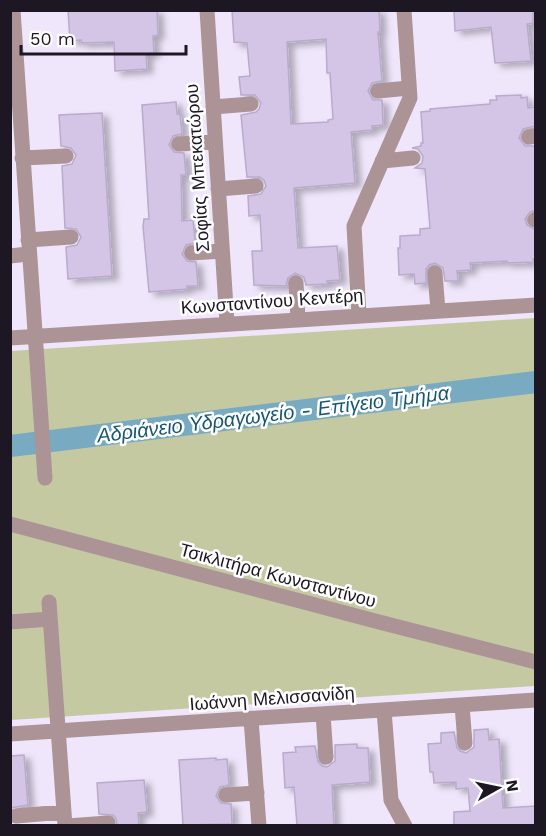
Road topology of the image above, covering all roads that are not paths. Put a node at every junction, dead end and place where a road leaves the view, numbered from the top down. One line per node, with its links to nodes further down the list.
1 (13, 10): 8 (street)
2 (207, 10): 7 (street, Σοφίας Μπεκατώρου)
3 (404, 10): 4 (street)
4 (409, 88): 5 (street); 14 (street)
5 (378, 91)
6 (251, 104): 7 (street)
7 (213, 107): 9 (street, Σοφίας Μπεκατώρου)
8 (16, 134): 12 (street)
9 (215, 142): 10 (street); 16 (street, Σοφίας Μπεκατώρου)
10 (179, 144)
11 (66, 156): 12 (street)
12 (22, 158): 18 (street)
13 (413, 158): 14 (street)
14 (382, 161): 26 (street)
15 (256, 186): 16 (street)
16 (218, 189): 19 (street, Σοφίας Μπεκατώρου)
17 (71, 237): 18 (street)
18 (28, 247): 21 (street); 29 (street)
19 (222, 251): 20 (street); 28 (street, Σοφίας Μπεκατώρου)
20 (192, 253)
21 (10, 256)
22 (435, 273): 25 (street)
23 (296, 283): 27 (street)
24 (536, 305): 25 (street, Κωνσταντίνου Κεντέρη)
25 (438, 311): 26 (street, Κωνσταντίνου Κεντέρη)
26 (359, 315): 27 (street, Κωνσταντίνου Κεντέρη)
27 (298, 319): 28 (street, Κωνσταντίνου Κεντέρη)
28 (227, 324): 29 (street, Κωνσταντίνου Κεντέρη)
29 (34, 337): 30 (street, Κωνσταντίνου Κεντέρη); 31 (street)
30 (10, 338)
31 (45, 478)
32 (10, 524): 36 (street, Τσικλιτήρα Κωνσταντίνου)
33 (49, 602): 34 (street)
34 (50, 619): 35 (street); 42 (street)
35 (10, 622)
36 (536, 662)
37 (536, 700): 38 (street, Ιωάννη Μελισσανίδη)
38 (462, 705): 39 (street, Ιωάννη Μελισσανίδη); 44 (street)
39 (384, 710): 40 (street, Ιωάννη Μελισσανίδη); 52 (street)
40 (323, 714): 41 (street, Ιωάννη Μελισσανίδη); 45 (street)
41 (251, 718): 42 (street, Ιωάννη Μελισσανίδη); 46 (street)
42 (59, 731): 43 (street, Ιωάννη Μελισσανίδη); 49 (street)
43 (10, 734)
44 (465, 742)
45 (326, 757)
46 (256, 793): 47 (street); 51 (street)
47 (226, 795)
48 (16, 816): 49 (street)
49 (65, 821): 50 (street)
50 (108, 823)
51 (259, 825)
52 (405, 825)

